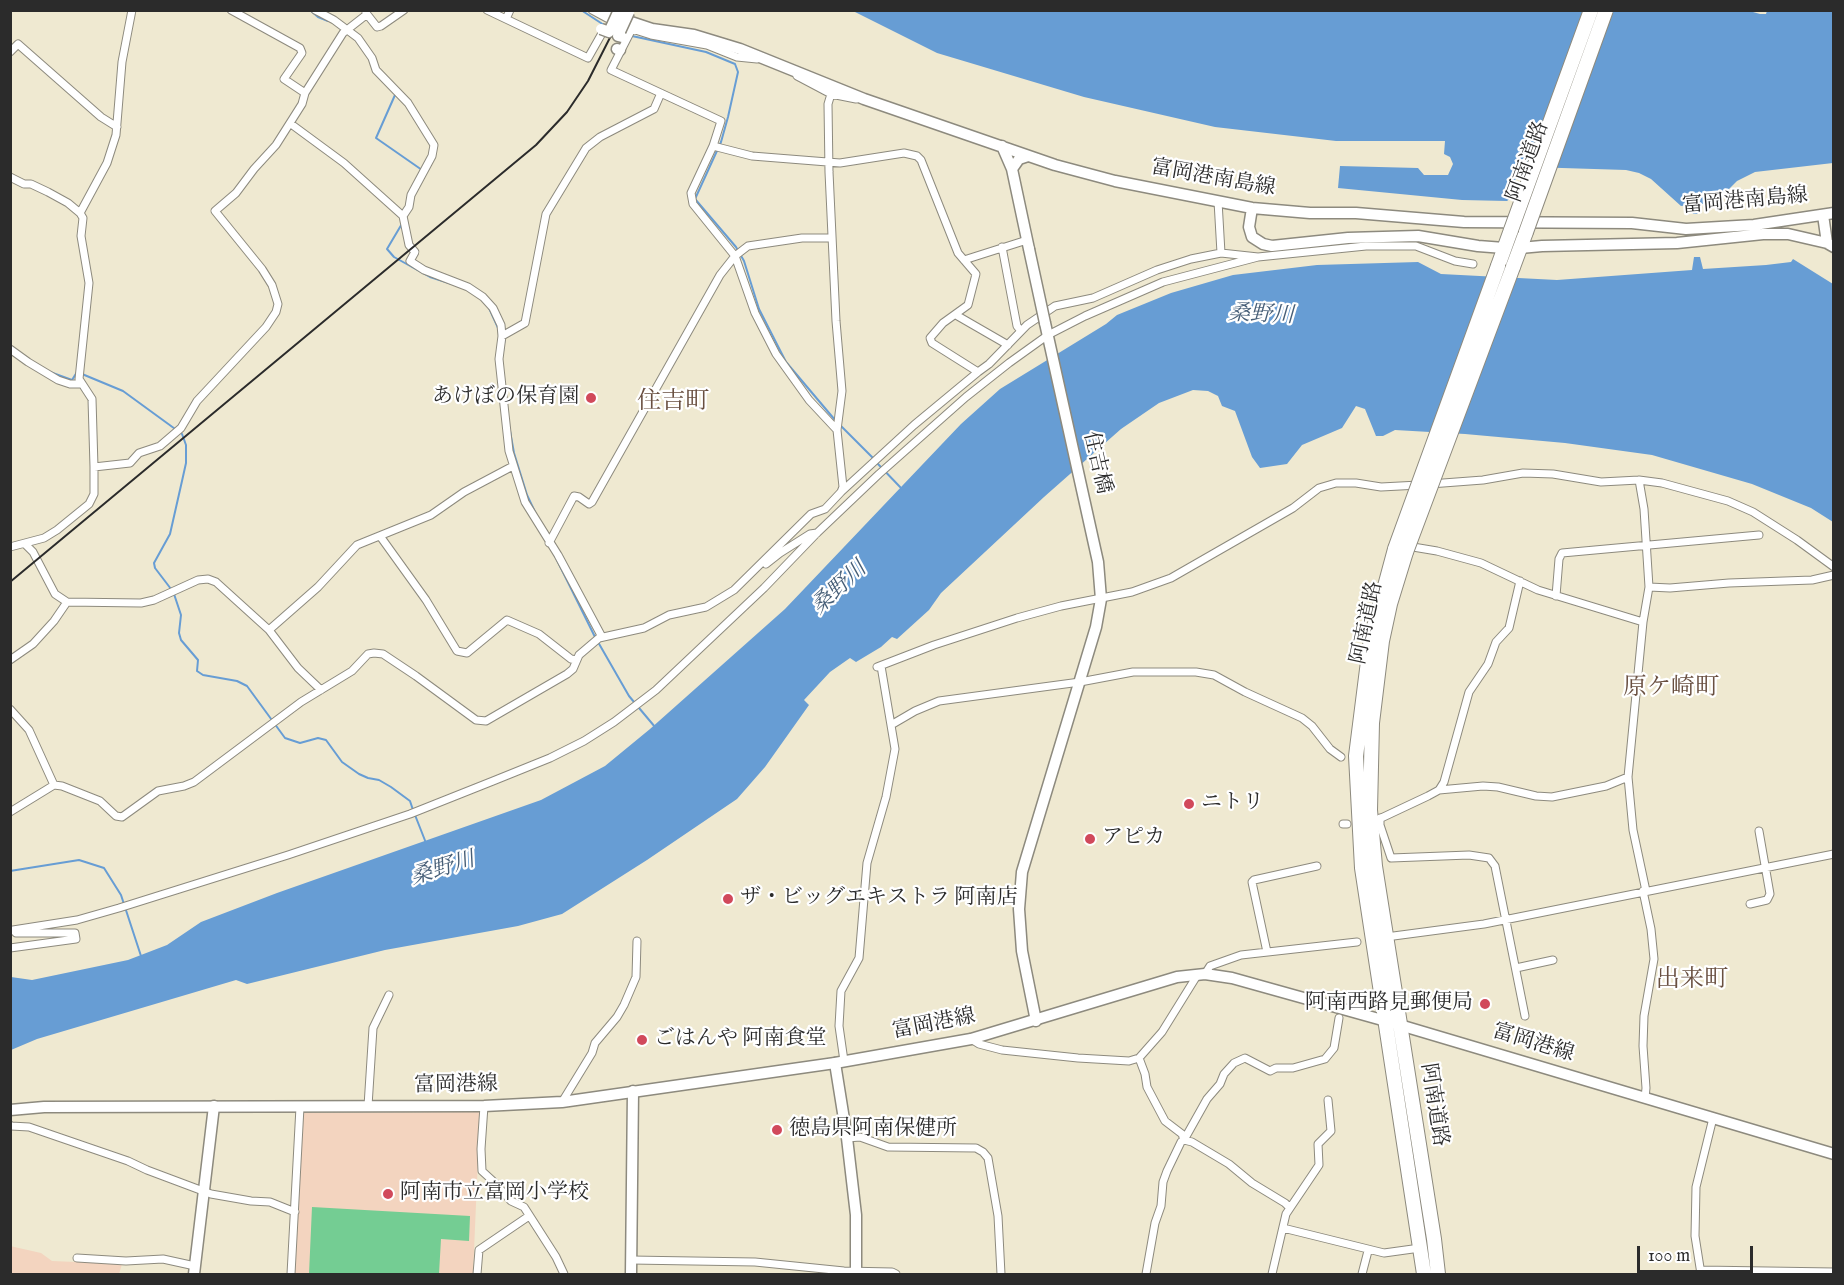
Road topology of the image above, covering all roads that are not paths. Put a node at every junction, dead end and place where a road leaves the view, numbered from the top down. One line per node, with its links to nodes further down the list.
1 (132, 10): 24 (street)
2 (231, 10): 19 (street)
3 (315, 10): 14 (street)
4 (404, 10): 10 (street)
5 (487, 10): 12 (street)
6 (510, 10): 12 (street)
7 (592, 10): 13 (street)
8 (1592, 10): 40 (highway, 阿南道路, bridge)
9 (1606, 10): 41 (highway, 阿南道路, bridge)
10 (366, 13): 14 (street)
11 (625, 13): 13 (main road, 富岡港南島線); 13 (main road, bridge); 15 (main road, bridge); 17 (main road, 富岡港南島線)
12 (506, 19): 13 (street)
13 (604, 25): 15 (street)
14 (348, 29): 19 (street); 35 (street)
15 (628, 34): 17 (street); 20 (street)
16 (10, 52): 24 (street)
17 (766, 60): 18 (main road, 富岡港南島線)
18 (787, 69): 21 (street); 22 (main road, 富岡港南島線)
19 (304, 93): 23 (street)
20 (661, 93): 26 (street); 49 (street)
21 (831, 94): 22 (street); 28 (street)
22 (864, 99): 25 (main road, 富岡港南島線)
23 (291, 124): 35 (street); 56 (street)
24 (117, 127): 33 (street)
25 (1002, 146): 27 (main road, 富岡港南島線); 29 (main road, 住吉橋)
26 (717, 147): 28 (street); 42 (street)
27 (1028, 156): 29 (main road); 31 (main road, 富岡港南島線)
28 (829, 162): 36 (street); 45 (street)
29 (1012, 169): 37 (main road, 住吉橋)
30 (10, 177): 33 (street)
31 (1218, 201): 32 (main road, 富岡港南島線); 43 (street)
32 (1252, 208): 34 (main road, 富岡港南島線); 40 (main road)
33 (80, 213): 54 (street)
34 (1828, 214): 38 (main road, 富岡港南島線)
35 (403, 216): 49 (street)
36 (831, 237): 42 (street); 55 (street)
37 (1028, 245): 39 (street); 50 (main road, 住吉橋, bridge)
38 (1830, 245): 41 (main road)
39 (1002, 247): 45 (street); 48 (street)
40 (1504, 248): 67 (highway, 阿南道路, bridge)
41 (1520, 249): 67 (highway, 阿南道路, bridge)
42 (738, 253): 55 (street); 63 (street)
43 (1221, 253): 44 (street); 48 (street)
44 (1258, 256): 46 (street); 50 (street)
45 (964, 260): 47 (street)
46 (1473, 264)
47 (956, 315): 51 (street); 53 (street)
48 (1021, 331): 51 (street)
49 (502, 336): 57 (street)
50 (1048, 339): 60 (street); 73 (main road, 住吉橋)
51 (1008, 345): 53 (street)
52 (10, 349): 54 (street)
53 (978, 372): 59 (street)
54 (80, 384): 56 (street)
55 (838, 426): 59 (street)
56 (94, 466): 64 (street)
57 (513, 466): 62 (street); 63 (street)
58 (1639, 480): 65 (street); 69 (street); 73 (street)
59 (841, 492): 68 (street)
60 (817, 533): 68 (street); 97 (street)
61 (1759, 535): 65 (street)
62 (380, 536): 77 (street); 80 (street)
63 (549, 543): 78 (street)
64 (25, 544): 66 (street); 75 (street)
65 (1647, 546): 72 (street); 74 (street)
66 (10, 547)
67 (1396, 548): 71 (street); 98 (highway, 阿南道路); 110 (highway, 阿南道路)
68 (758, 566): 78 (street)
69 (1833, 567)
70 (1833, 575): 72 (street)
71 (1520, 581): 74 (street); 88 (street)
72 (1649, 586): 76 (street)
73 (1101, 596): 81 (main road, 住吉橋); 84 (street)
74 (1556, 596): 76 (street)
75 (67, 602): 77 (street); 79 (street)
76 (1644, 622): 86 (street)
77 (269, 630): 82 (street)
78 (599, 639): 80 (street)
79 (10, 660)
80 (576, 660): 82 (street)
81 (1080, 682): 84 (street); 85 (street); 109 (main road, 住吉橋)
82 (321, 690): 87 (street)
83 (10, 709): 87 (street)
84 (891, 725): 113 (street)
85 (1341, 757)
86 (1628, 777): 88 (street); 94 (street)
87 (54, 785): 89 (street)
88 (1438, 790): 96 (street)
89 (10, 812)
90 (1759, 831): 93 (street)
91 (1833, 854): 93 (street)
92 (1317, 866): 102 (street)
93 (1766, 868): 94 (street); 95 (street)
94 (1645, 891): 96 (street); 115 (street)
95 (1750, 904)
96 (1507, 919): 98 (street); 104 (street)
97 (12, 930): 101 (street)
98 (1386, 937): 110 (highway, 阿南道路)
99 (637, 941): 117 (street)
100 (1357, 942): 102 (street)
101 (10, 948)
102 (1267, 952): 105 (street)
103 (1553, 960): 104 (street)
104 (1516, 968): 107 (street)
105 (1202, 974): 109 (main road, 富岡港線); 110 (main road, 富岡港線); 112 (street)
106 (389, 995): 119 (street)
107 (1525, 1016)
108 (1339, 1018): 126 (street)
109 (1036, 1021): 111 (main road, 富岡港線)
110 (1392, 1022): 115 (main road, 富岡港線); 133 (highway, 阿南道路); 151 (highway, 阿南道路)
111 (970, 1039): 112 (street); 113 (main road, 富岡港線)
112 (1139, 1058): 126 (street)
113 (839, 1062): 114 (main road, 富岡港線); 125 (main road)
114 (633, 1091): 117 (main road, 富岡港線); 136 (main road)
115 (1645, 1098): 123 (main road, 富岡港線)
116 (1328, 1100): 129 (street)
117 (562, 1102): 120 (main road, 富岡港線)
118 (214, 1106): 121 (main road, 富岡港線); 122 (main road, 富岡港線); 128 (main road)
119 (368, 1106): 120 (main road, 富岡港線); 121 (main road, 富岡港線)
120 (484, 1106): 131 (street)
121 (300, 1107): 130 (street)
122 (10, 1110)
123 (1713, 1118): 127 (main road, 富岡港線); 138 (street)
124 (10, 1125): 128 (street)
125 (847, 1138): 140 (main road); 146 (street)
126 (1184, 1140): 129 (street); 147 (street)
127 (1833, 1154)
128 (204, 1191): 130 (street); 137 (main road)
129 (1290, 1208): 132 (street)
130 (295, 1212): 141 (street)
131 (529, 1216): 142 (street); 143 (street)
132 (1282, 1228): 134 (street); 148 (street)
133 (1421, 1248): 134 (street); 150 (highway, 阿南道路)
134 (1368, 1251): 149 (street)
135 (77, 1258): 137 (street)
136 (631, 1260): 140 (street); 144 (main road)
137 (195, 1270)
138 (1701, 1272): 139 (street)
139 (1833, 1272)
140 (856, 1273): 145 (street)
141 (291, 1275)
142 (477, 1275)
143 (564, 1275)
144 (631, 1275)
145 (896, 1275)
146 (1001, 1275)
147 (1146, 1275)
148 (1272, 1275)
149 (1362, 1275)
150 (1424, 1275)
151 (1438, 1275)

